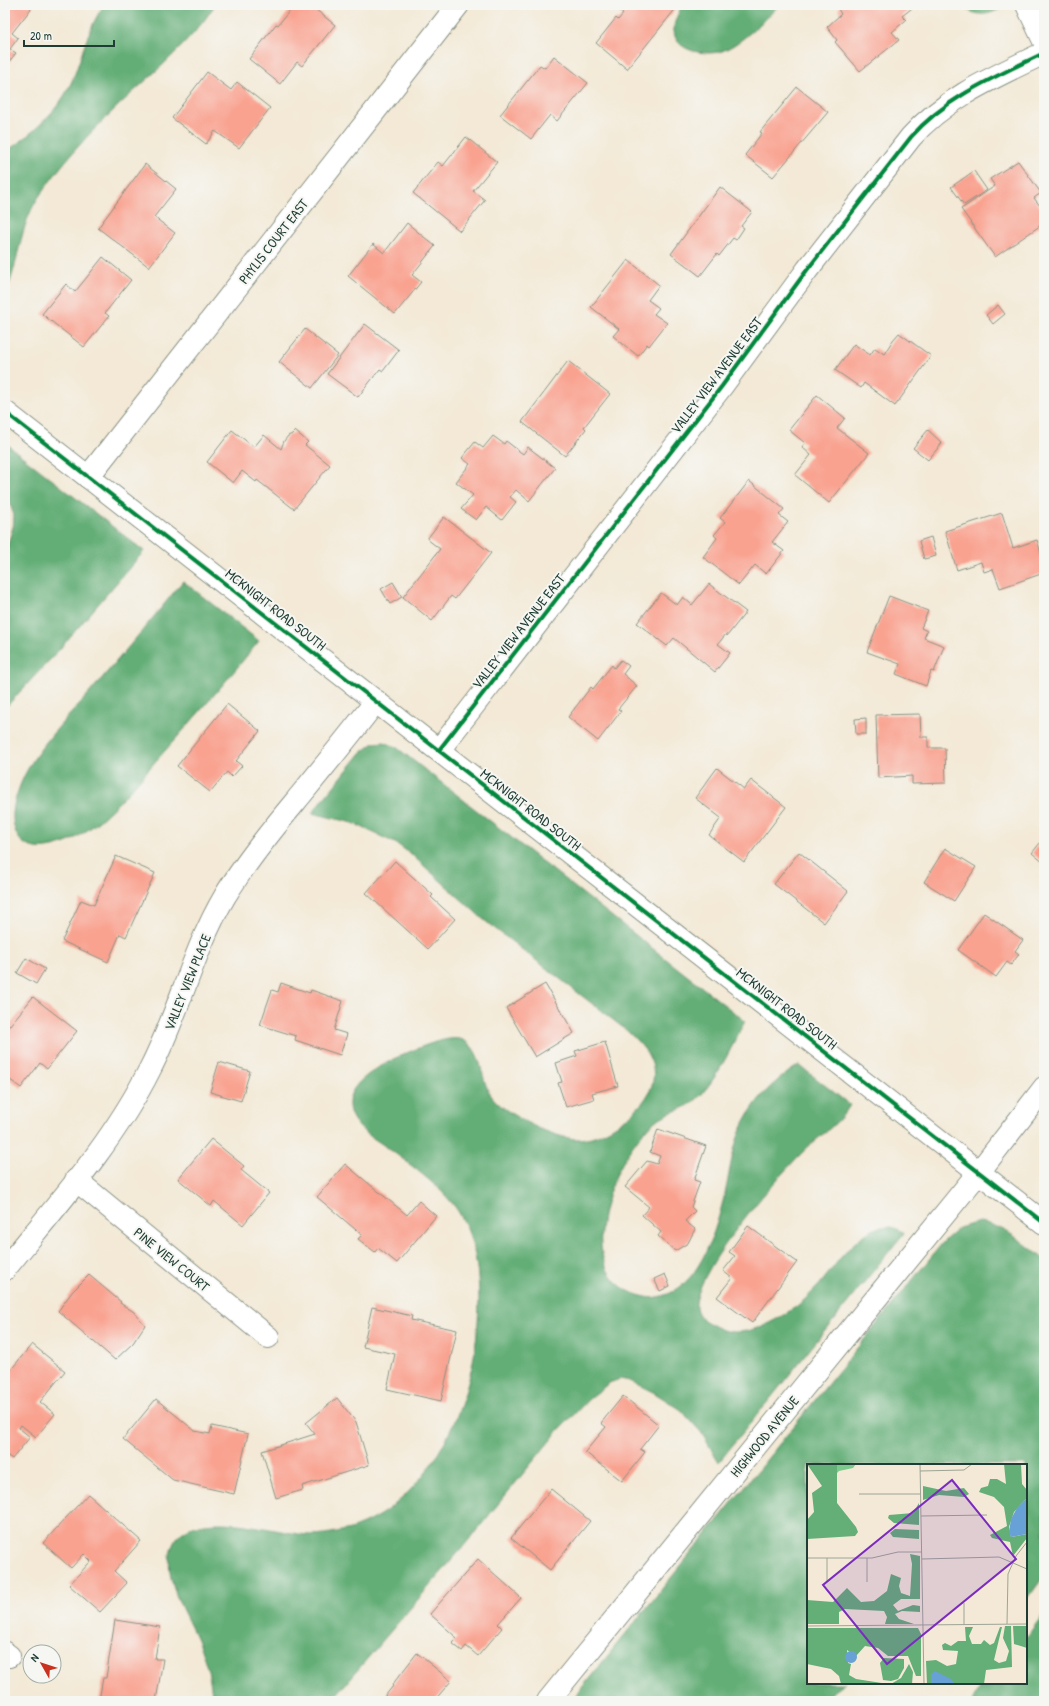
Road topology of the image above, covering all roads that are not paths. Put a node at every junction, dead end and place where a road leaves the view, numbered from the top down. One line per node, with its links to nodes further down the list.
1 (458, 5): 6 (street, PHYLIS COURT EAST)
2 (1027, 5): 3 (street)
3 (1044, 41)
4 (1044, 53): 8 (street, VALLEY VIEW AVENUE EAST)
5 (5, 412): 6 (street, MCKNIGHT ROAD SOUTH)
6 (88, 477): 7 (street, MCKNIGHT ROAD SOUTH)
7 (376, 701): 8 (street, MCKNIGHT ROAD SOUTH); 11 (street, VALLEY VIEW PLACE)
8 (439, 750): 10 (street, MCKNIGHT ROAD SOUTH)
9 (1044, 1088): 10 (street, HIGHWOOD AVENUE)
10 (979, 1172): 12 (street, MCKNIGHT ROAD SOUTH); 15 (street, HIGHWOOD AVENUE)
11 (76, 1180): 13 (street, VALLEY VIEW PLACE); 14 (street, PINE VIEW COURT)
12 (1044, 1223)
13 (5, 1269)
14 (268, 1337)
15 (548, 1701)

